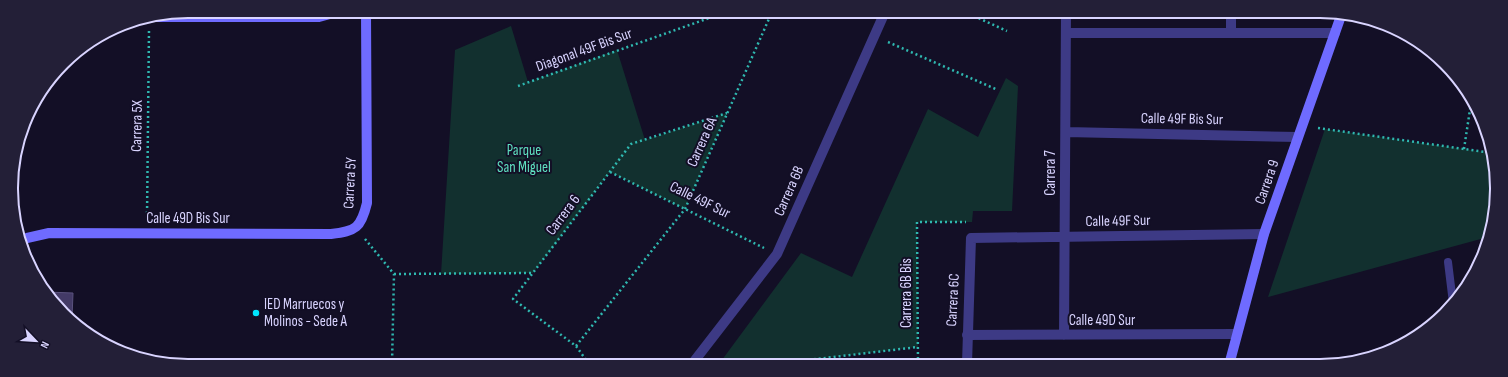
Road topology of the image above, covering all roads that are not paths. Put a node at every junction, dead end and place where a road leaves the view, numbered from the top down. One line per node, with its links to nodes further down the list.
1 (366, 18): 11 (street, Carrera 5Y)
2 (882, 18): 21 (street, Carrera 6B)
3 (1066, 18): 8 (street, Carrera 7)
4 (1231, 18): 7 (street)
5 (1340, 19): 6 (street, Carrera 9)
6 (1335, 32): 7 (street); 10 (street, Carrera 9)
7 (1231, 33): 8 (street)
8 (1066, 34): 9 (street, Carrera 7)
9 (1066, 132): 10 (street, Calle 49F Bis Sur); 13 (street, Carrera 7)
10 (1298, 137): 12 (street, Carrera 9)
11 (356, 228): 15 (street, Calle 49D Bis Sur)
12 (1264, 234): 13 (street, Calle 49F Sur); 18 (street, Carrera 9)
13 (1065, 236): 14 (street, Calle 49F Sur); 20 (street, Carrera 7)
14 (971, 238): 19 (street, Carrera 6C)
15 (26, 239)
16 (1448, 262): 17 (lane)
17 (1452, 296)
18 (1236, 334): 20 (street, Calle 49D Sur); 23 (street, Carrera 9)
19 (967, 335): 20 (street, Calle 49D Sur); 22 (street, Carrera 6C)
20 (1064, 335)
21 (696, 359)
22 (967, 359)
23 (1230, 359)

